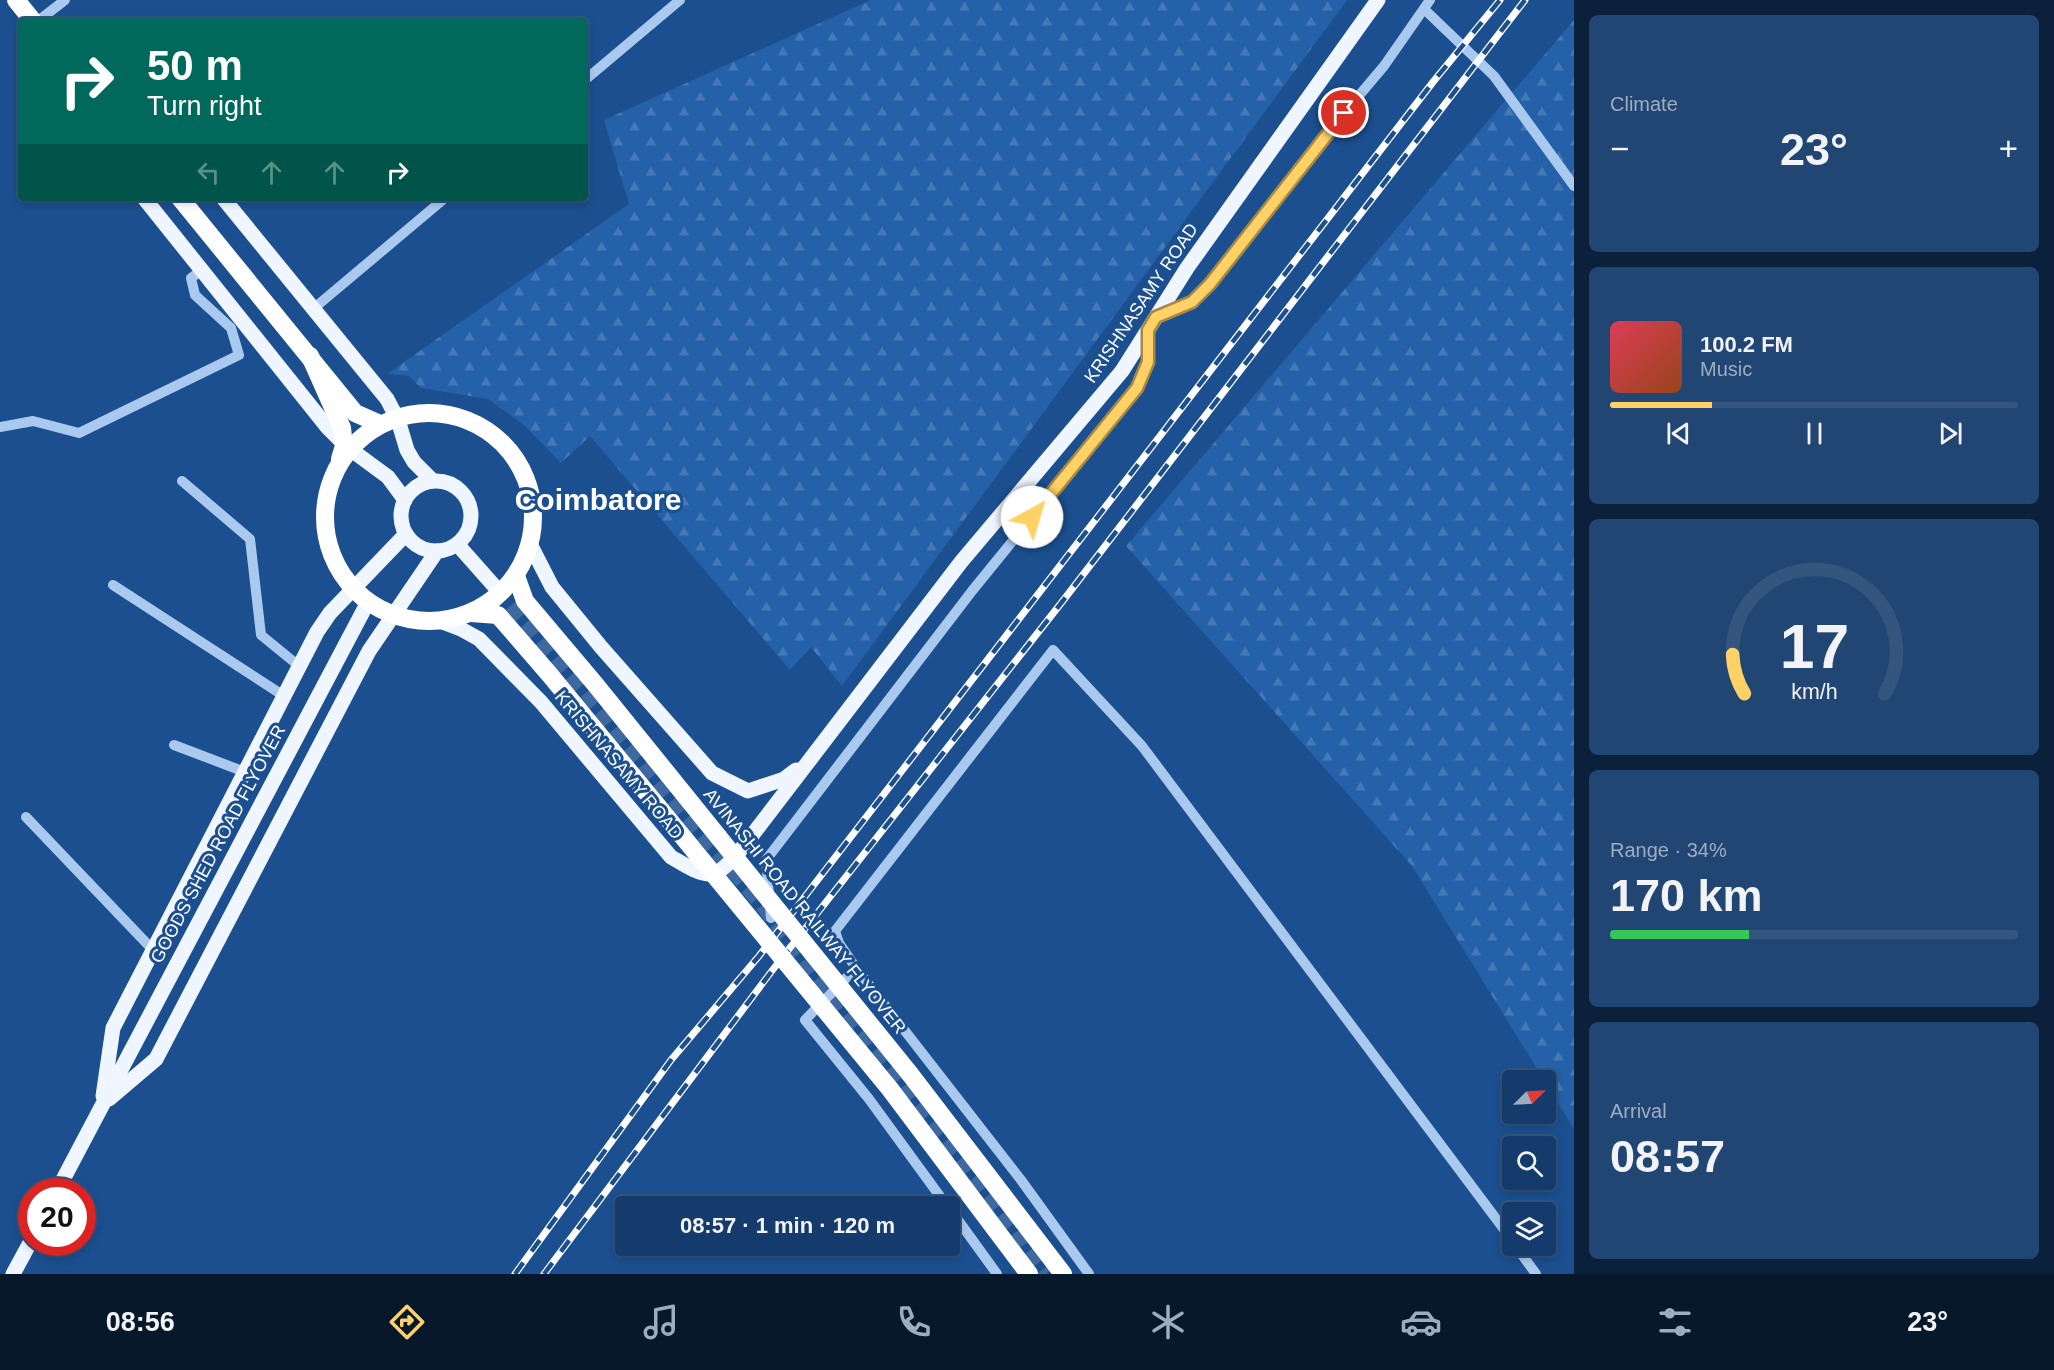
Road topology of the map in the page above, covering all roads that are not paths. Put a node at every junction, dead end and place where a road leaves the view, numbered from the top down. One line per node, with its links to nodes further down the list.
1 (16, 0): 6 (highway)
2 (65, 0): 7 (street)
3 (680, 0): 8 (street)
4 (1378, 0): 16 (main road, KRISHNASAMY ROAD)
5 (1427, 4): 9 (street); 16 (street)
6 (31, 18)
7 (42, 18)
8 (588, 77)
9 (1574, 186)
10 (146, 201): 14 (main road)
11 (182, 201): 17 (highway)
12 (225, 201): 15 (main road)
13 (440, 201): 15 (street)
14 (202, 270): 19 (street); 23 (main road)
15 (313, 309): 21 (main road)
16 (1152, 323): 37 (main road, KRISHNASAMY ROAD); 40 (street)
17 (310, 356): 18 (highway, bridge); 20 (highway, bridge)
18 (380, 424): 20 (highway, bridge); 26 (highway, bridge)
19 (0, 427)
20 (339, 461): 31 (highway, bridge)
21 (432, 480): 23 (main road); 25 (main road)
22 (182, 481): 34 (street)
23 (405, 500): 24 (main road)
24 (406, 534): 27 (main road); 34 (main road)
25 (457, 544): 27 (main road); 30 (main road)
26 (530, 544): 28 (highway, bridge); 37 (main road, KRISHNASAMY ROAD)
27 (437, 551): 43 (main road)
28 (516, 576): 32 (highway, bridge); 53 (highway, AVINASHI ROAD RAILWAY FLYOVER, bridge)
29 (113, 585): 35 (street)
30 (496, 588)
31 (368, 602): 33 (highway, bridge); 43 (main road, GOODS SHED ROAD FLYOVER)
32 (471, 613): 33 (highway, bridge); 52 (highway, bridge)
33 (440, 621): 37 (main road, KRISHNASAMY ROAD)
34 (299, 666): 35 (main road)
35 (284, 696): 38 (main road)
36 (174, 745): 38 (street)
37 (810, 758)
38 (245, 772): 41 (main road)
39 (26, 817): 41 (street)
40 (771, 918)
41 (153, 950): 43 (main road)
42 (856, 968): 45 (street); 47 (street); 54 (street)
43 (102, 1104): 44 (main road, GOODS SHED ROAD FLYOVER)
44 (64, 1178)
45 (939, 1196)
46 (960, 1224): 51 (street)
47 (1502, 1227)
48 (23, 1256): 50 (main road)
49 (1523, 1256): 55 (street)
50 (13, 1274)
51 (997, 1274)
52 (1029, 1274)
53 (1064, 1274)
54 (1089, 1274)
55 (1536, 1274)

